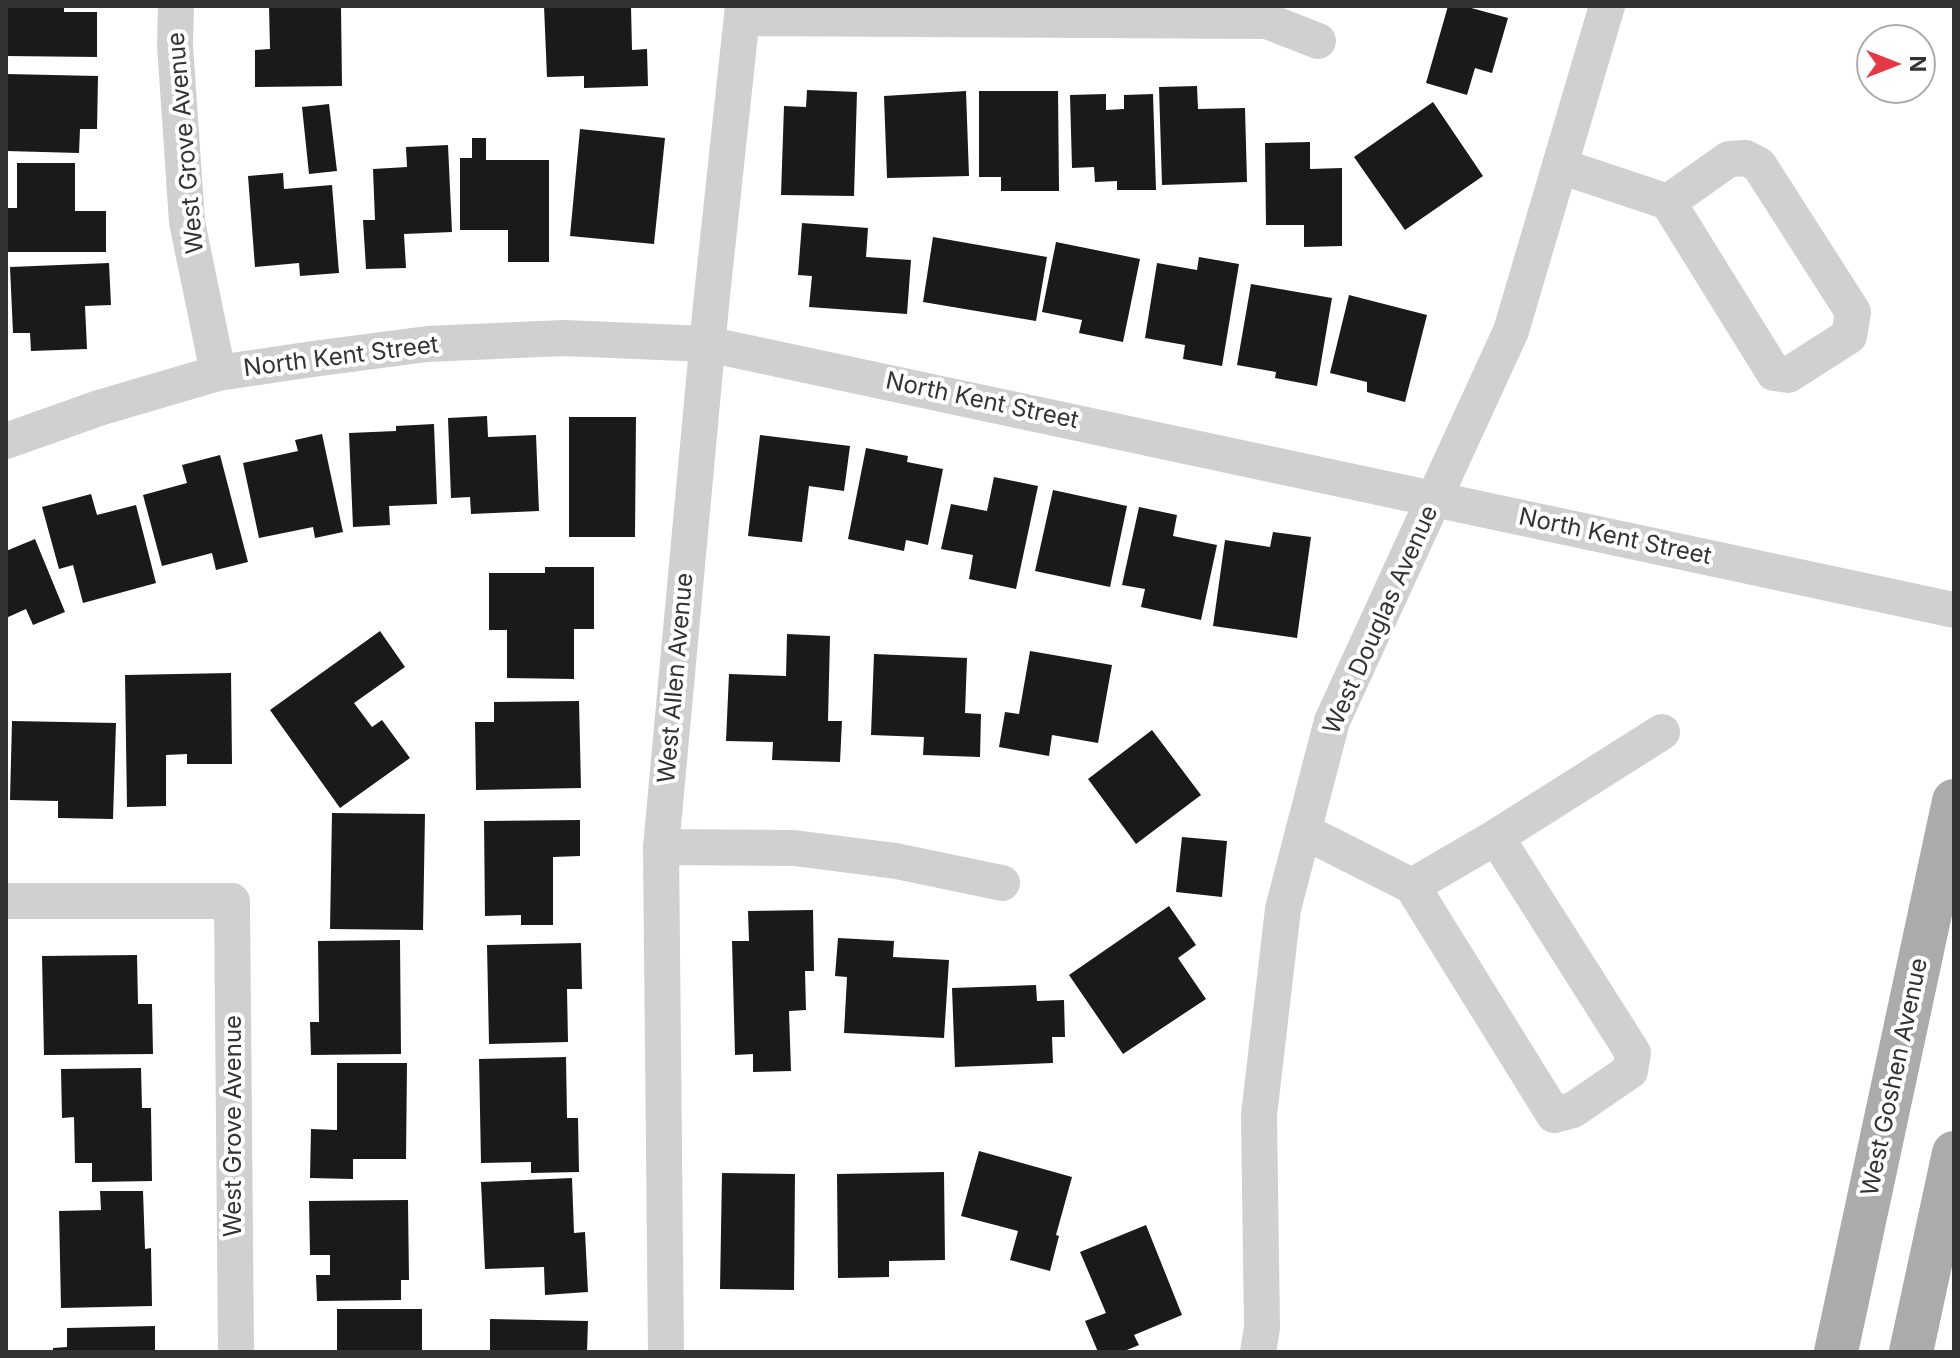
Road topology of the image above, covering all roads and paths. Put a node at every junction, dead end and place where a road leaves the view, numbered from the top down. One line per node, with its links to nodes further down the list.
1 (176, 6): 8 (street, West Grove Avenue)
2 (1607, 6): 5 (street, West Douglas Avenue)
3 (742, 12): 4 (street); 7 (street, West Allen Avenue)
4 (1318, 41)
5 (1560, 166): 6 (street); 10 (street, West Douglas Avenue)
6 (1668, 202): 6 (street)
7 (707, 344): 8 (street, North Kent Street); 10 (street, North Kent Street); 16 (street, West Allen Avenue)
8 (218, 373): 9 (street, North Kent Street)
9 (6, 441)
10 (1435, 499): 11 (street, North Kent Street); 14 (street, West Douglas Avenue)
11 (1954, 610)
12 (1662, 732): 15 (street)
13 (1954, 801): 24 (main road, West Goshen Avenue)
14 (1303, 831): 18 (street); 23 (street, West Douglas Avenue)
15 (1496, 837): 18 (street); 18 (street)
16 (661, 847): 17 (street); 22 (street, West Allen Avenue)
17 (1002, 883)
18 (1412, 886)
19 (6, 901): 21 (street, West Grove Avenue)
20 (1954, 1153): 25 (main road)
21 (236, 1352)
22 (666, 1352)
23 (1258, 1352)
24 (1836, 1352)
25 (1911, 1352)

